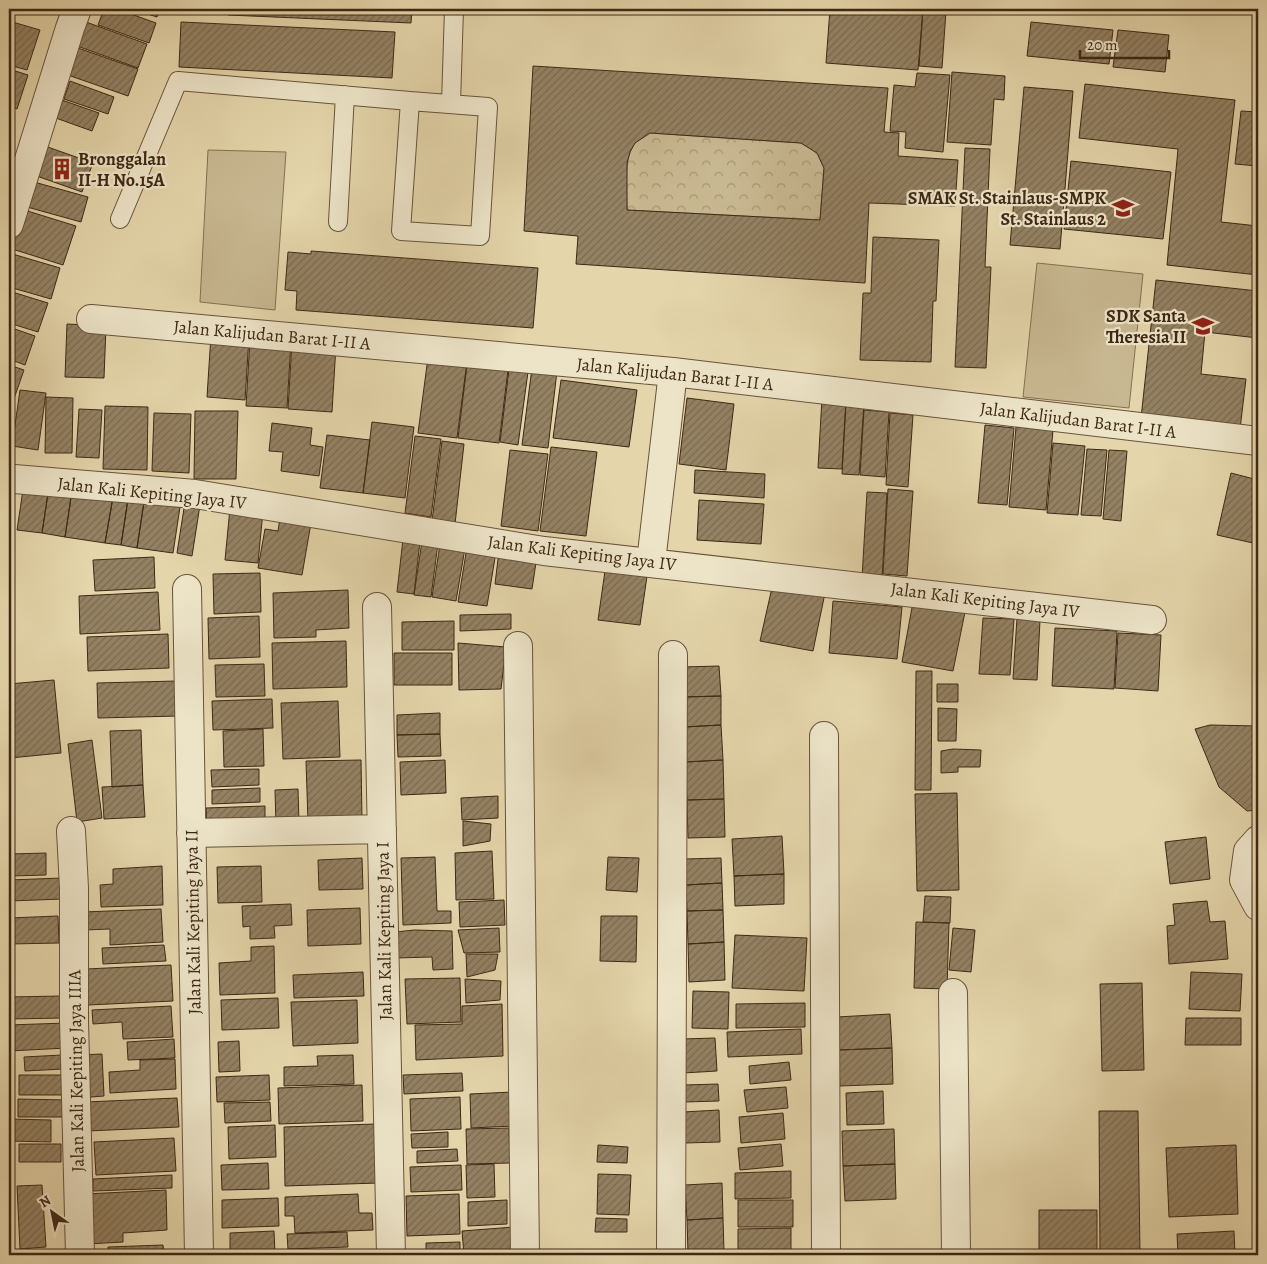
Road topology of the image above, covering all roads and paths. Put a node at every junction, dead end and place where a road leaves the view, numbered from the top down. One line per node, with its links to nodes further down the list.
1 (77, 9): 8 (street)
2 (454, 9): 5 (lane)
3 (345, 95): 4 (lane); 6 (lane); 7 (lane)
4 (410, 101): 5 (lane); 5 (lane)
5 (451, 103)
6 (120, 219)
7 (338, 222)
8 (9, 224)
9 (91, 319): 10 (street, Jalan Kalijudan Barat I-II A)
10 (673, 372): 11 (street, Jalan Kalijudan Barat I-II A); 13 (street)
11 (1258, 441)
12 (14, 479): 13 (street, Jalan Kali Kepiting Jaya IV)
13 (651, 562): 16 (street, Jalan Kali Kepiting Jaya IV)
14 (187, 589): 22 (street, Jalan Kali Kepiting Jaya II)
15 (378, 607): 20 (street, Jalan Kali Kepiting Jaya I)
16 (1152, 620)
17 (518, 646): 29 (street)
18 (673, 655): 30 (street)
19 (824, 736): 31 (street)
20 (382, 829): 22 (street); 28 (street, Jalan Kali Kepiting Jaya I)
21 (71, 831): 26 (street, Jalan Kali Kepiting Jaya IIIA)
22 (192, 833): 27 (street, Jalan Kali Kepiting Jaya II)
23 (1258, 840): 24 (street)
24 (1258, 906)
25 (953, 993): 32 (street)
26 (80, 1255)
27 (199, 1255)
28 (391, 1255)
29 (525, 1255)
30 (671, 1255)
31 (826, 1255)
32 (956, 1255)

